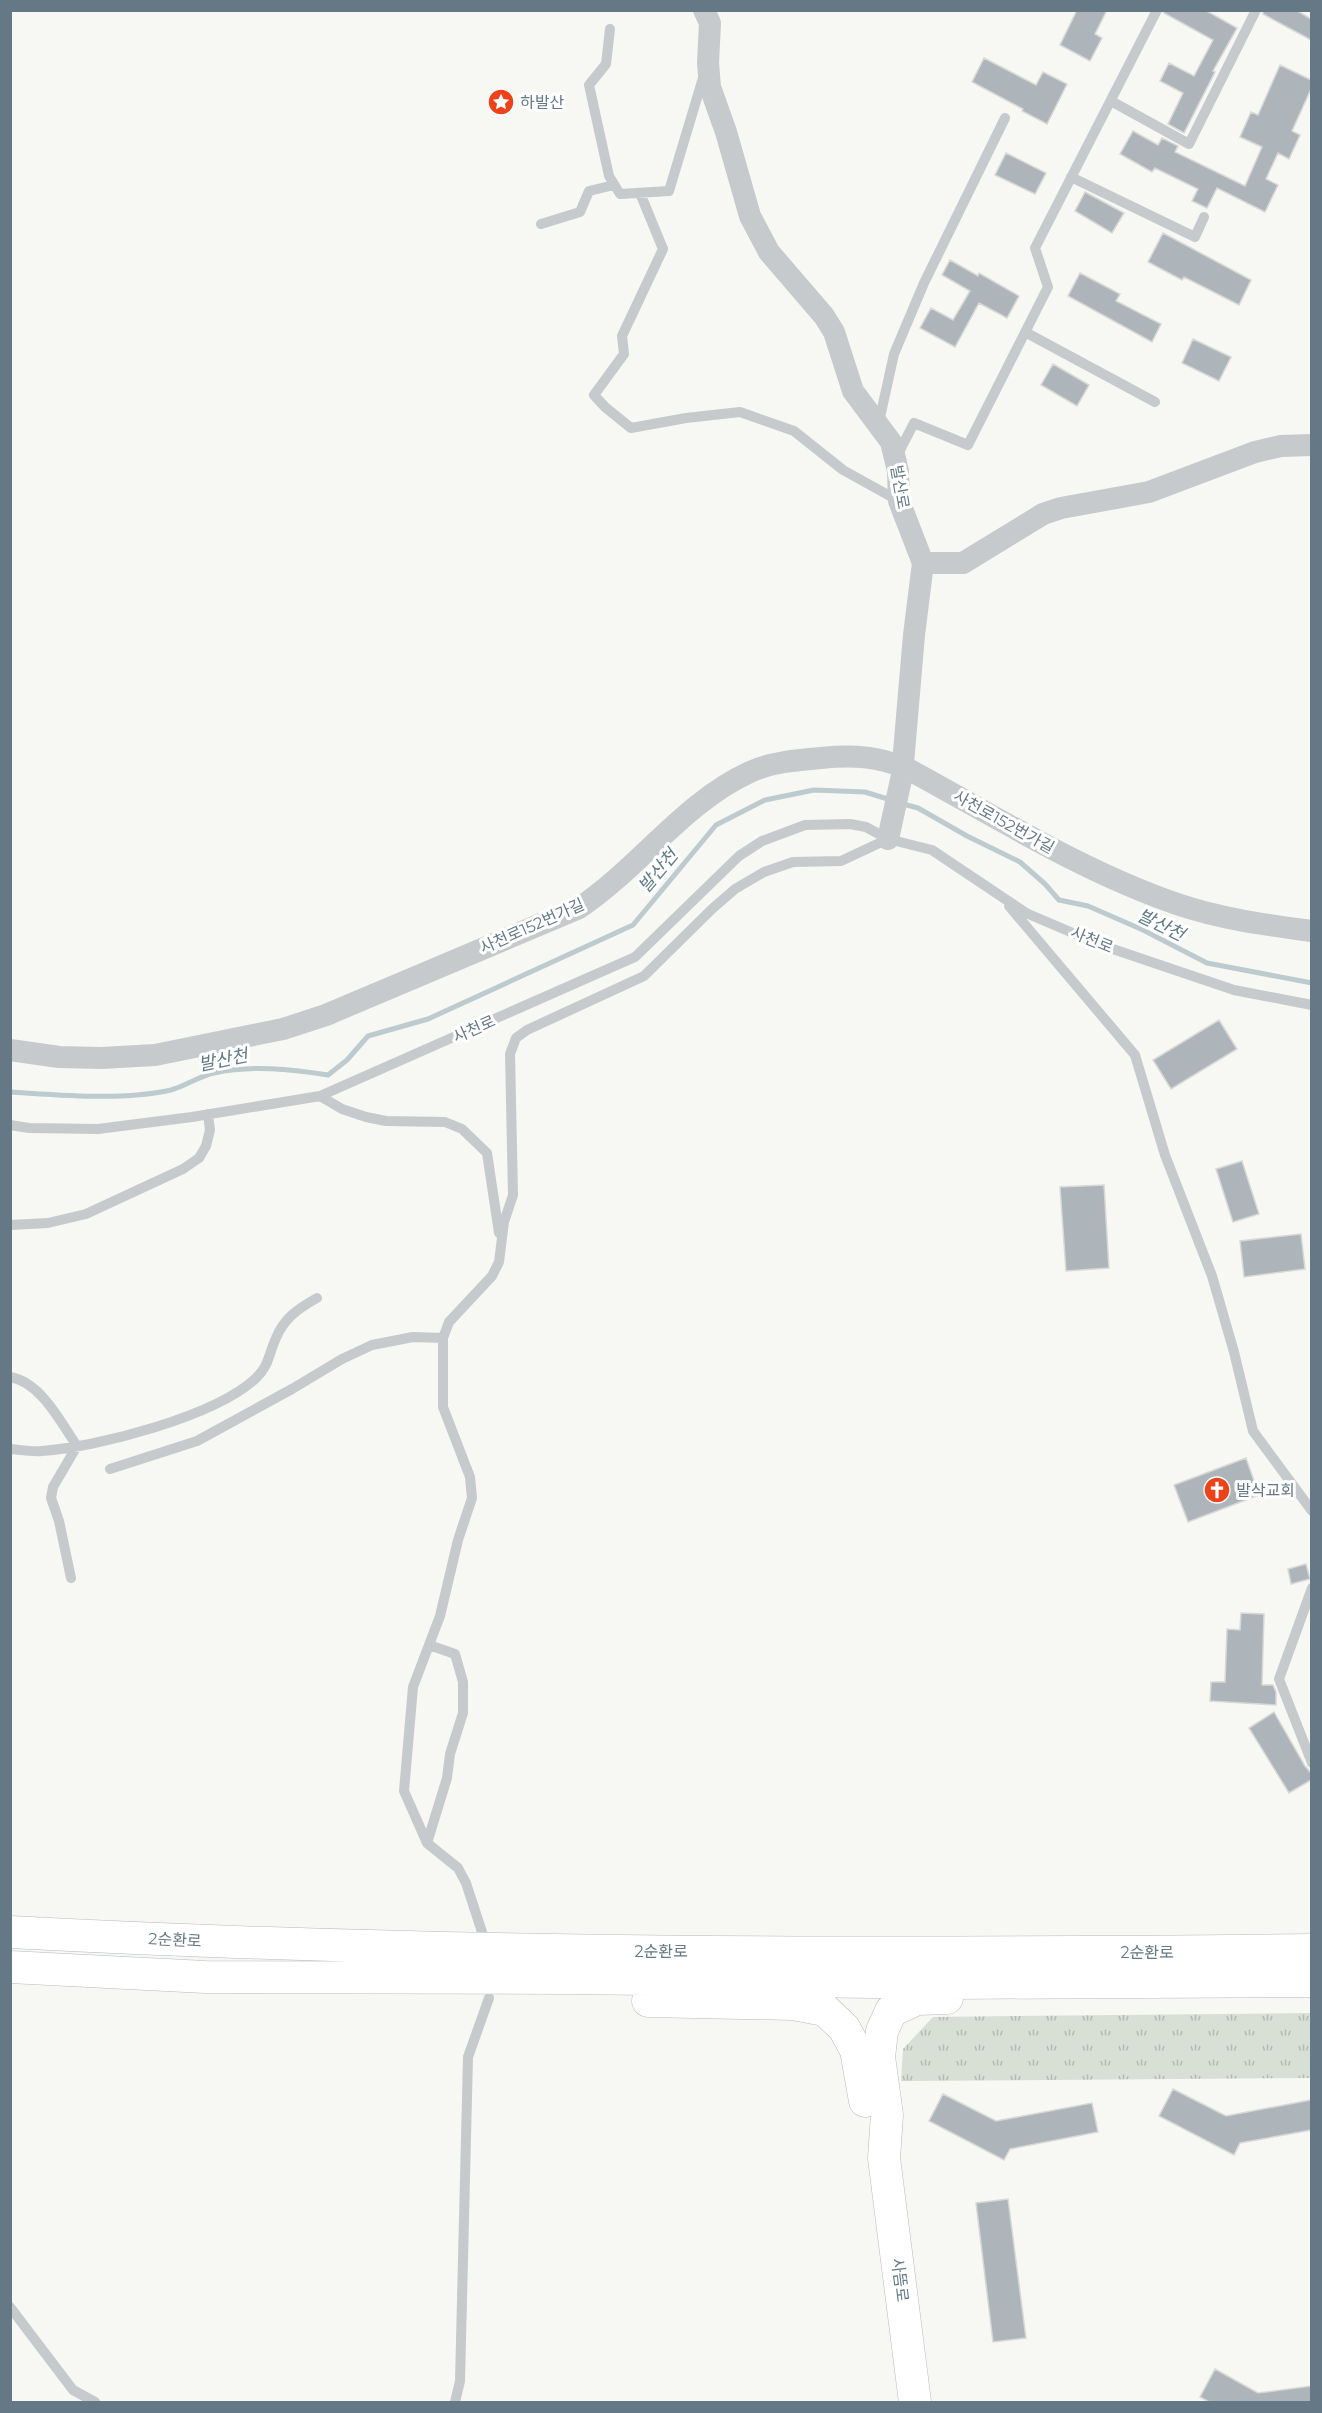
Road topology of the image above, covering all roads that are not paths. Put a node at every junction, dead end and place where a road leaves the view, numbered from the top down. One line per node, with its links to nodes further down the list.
1 (1157, 10): 6 (lane)
2 (1256, 10): 6 (lane)
3 (711, 15): 5 (street, 발산로)
4 (610, 29): 9 (lane)
5 (708, 63): 10 (lane); 15 (street, 발산로)
6 (1111, 101): 8 (lane)
7 (1005, 118): 15 (lane)
8 (1071, 177): 11 (lane); 13 (lane)
9 (615, 185): 10 (lane); 12 (lane)
10 (640, 193): 18 (lane)
11 (1204, 217)
12 (541, 225)
13 (1025, 332): 14 (lane); 17 (lane)
14 (1155, 402)
15 (878, 426): 17 (street, 발산로)
16 (1311, 445): 19 (street)
17 (895, 459): 18 (street, 발산로)
18 (899, 501): 19 (street, 발산로)
19 (923, 563): 20 (street)
20 (902, 771): 21 (street); 23 (street, 사천로152번가길); 25 (street, 사천로152번가길)
21 (889, 833): 22 (lane, 사천로); 26 (lane, 사천로); 30 (lane)
22 (999, 894): 24 (lane, 사천로); 37 (lane)
23 (1311, 932)
24 (1311, 1005)
25 (10, 1050)
26 (320, 1096): 27 (lane, 사천로); 30 (lane)
27 (208, 1114): 28 (lane, 사천로); 29 (lane)
28 (10, 1125)
29 (10, 1226)
30 (501, 1242): 32 (lane)
31 (317, 1298): 34 (lane)
32 (444, 1338): 36 (lane); 40 (lane)
33 (10, 1377): 34 (lane)
34 (77, 1446): 35 (lane); 38 (lane)
35 (10, 1449)
36 (110, 1469)
37 (1311, 1511)
38 (71, 1578)
39 (1311, 1588): 41 (lane)
40 (429, 1645): 42 (lane); 42 (lane)
41 (1311, 1763)
42 (427, 1843): 44 (lane)
43 (10, 1932): 45 (street, 2순환로)
44 (483, 1935)
45 (1311, 1950)
46 (10, 1967): 49 (street, 2순환로)
47 (1220, 1981): 48 (street, 2순환로); 49 (street, 2순환로); 50 (street)
48 (1311, 1981)
49 (486, 1988): 50 (street); 53 (lane)
50 (884, 2158): 54 (street, 사뜸로)
51 (10, 2307): 52 (lane)
52 (95, 2403)
53 (455, 2403)
54 (915, 2403)

